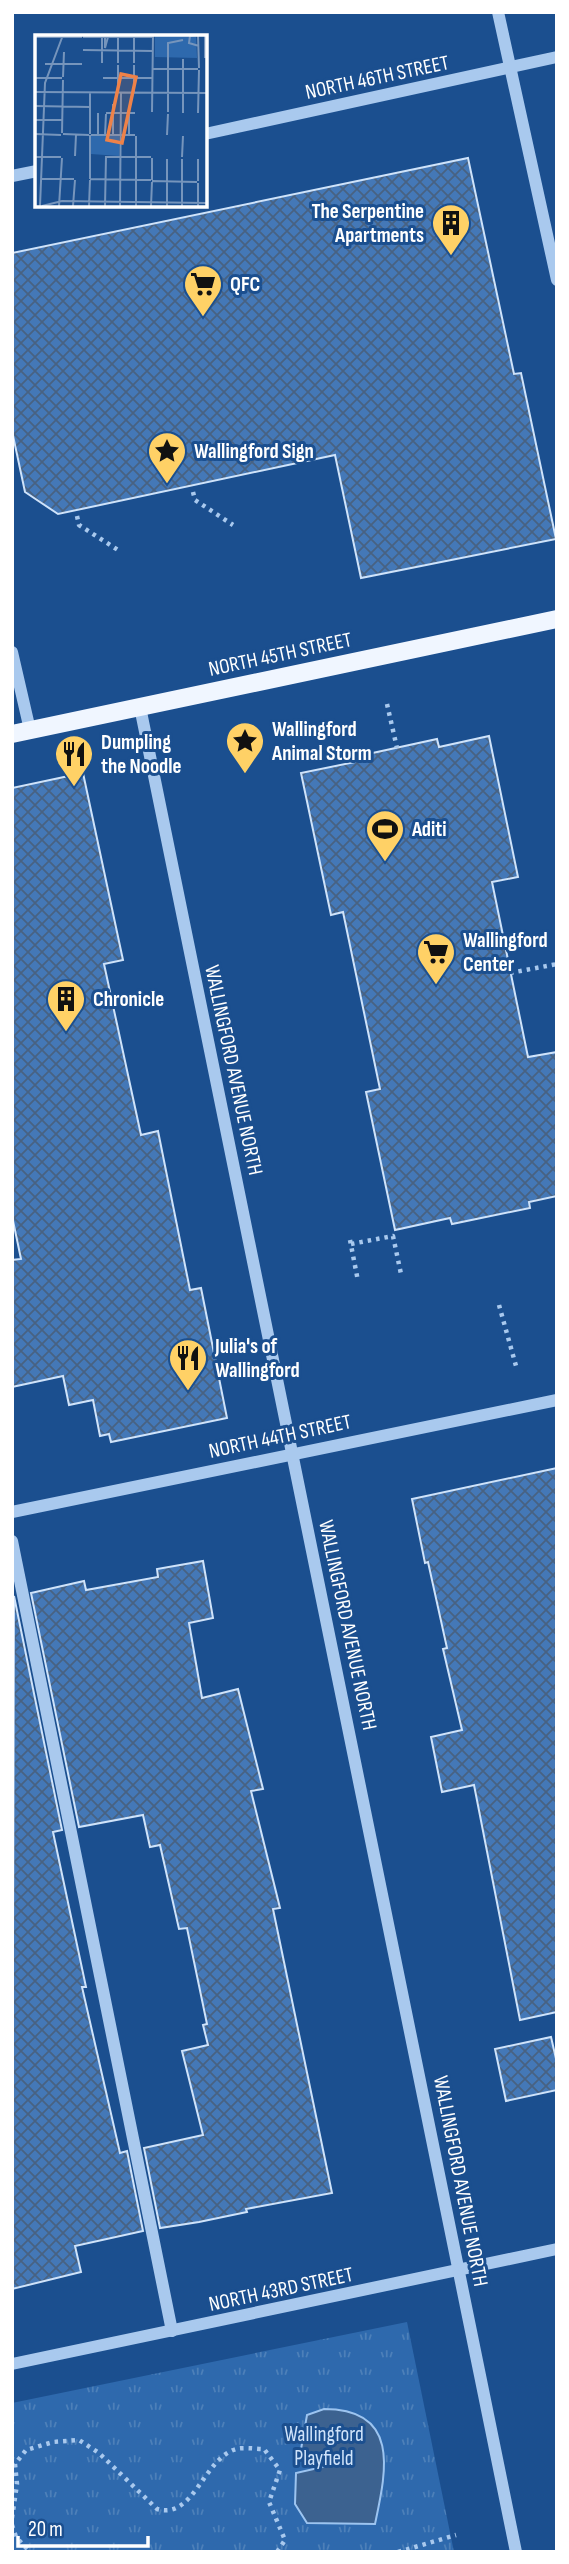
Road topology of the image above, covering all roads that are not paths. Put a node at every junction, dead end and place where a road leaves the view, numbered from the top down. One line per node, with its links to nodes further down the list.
1 (498, 12): 3 (street)
2 (557, 57): 3 (street, NORTH 46TH STREET)
3 (510, 68): 4 (street, NORTH 46TH STREET); 7 (street)
4 (206, 134)
5 (35, 171): 6 (street)
6 (12, 176)
7 (557, 280)
8 (557, 619): 10 (main road, NORTH 45TH STREET)
9 (12, 652): 11 (street)
10 (140, 707): 11 (main road, NORTH 45TH STREET); 13 (street, WALLINGFORD AVENUE NORTH)
11 (21, 732)
12 (557, 1400): 13 (street, NORTH 44TH STREET)
13 (293, 1453): 14 (street, NORTH 44TH STREET); 17 (street, WALLINGFORD AVENUE NORTH)
14 (12, 1512)
15 (12, 1541): 18 (street)
16 (557, 2249): 17 (street, NORTH 43RD STREET)
17 (459, 2270): 18 (street, NORTH 43RD STREET); 20 (street, WALLINGFORD AVENUE NORTH)
18 (172, 2331): 19 (street, NORTH 43RD STREET)
19 (12, 2364)
20 (516, 2552)

